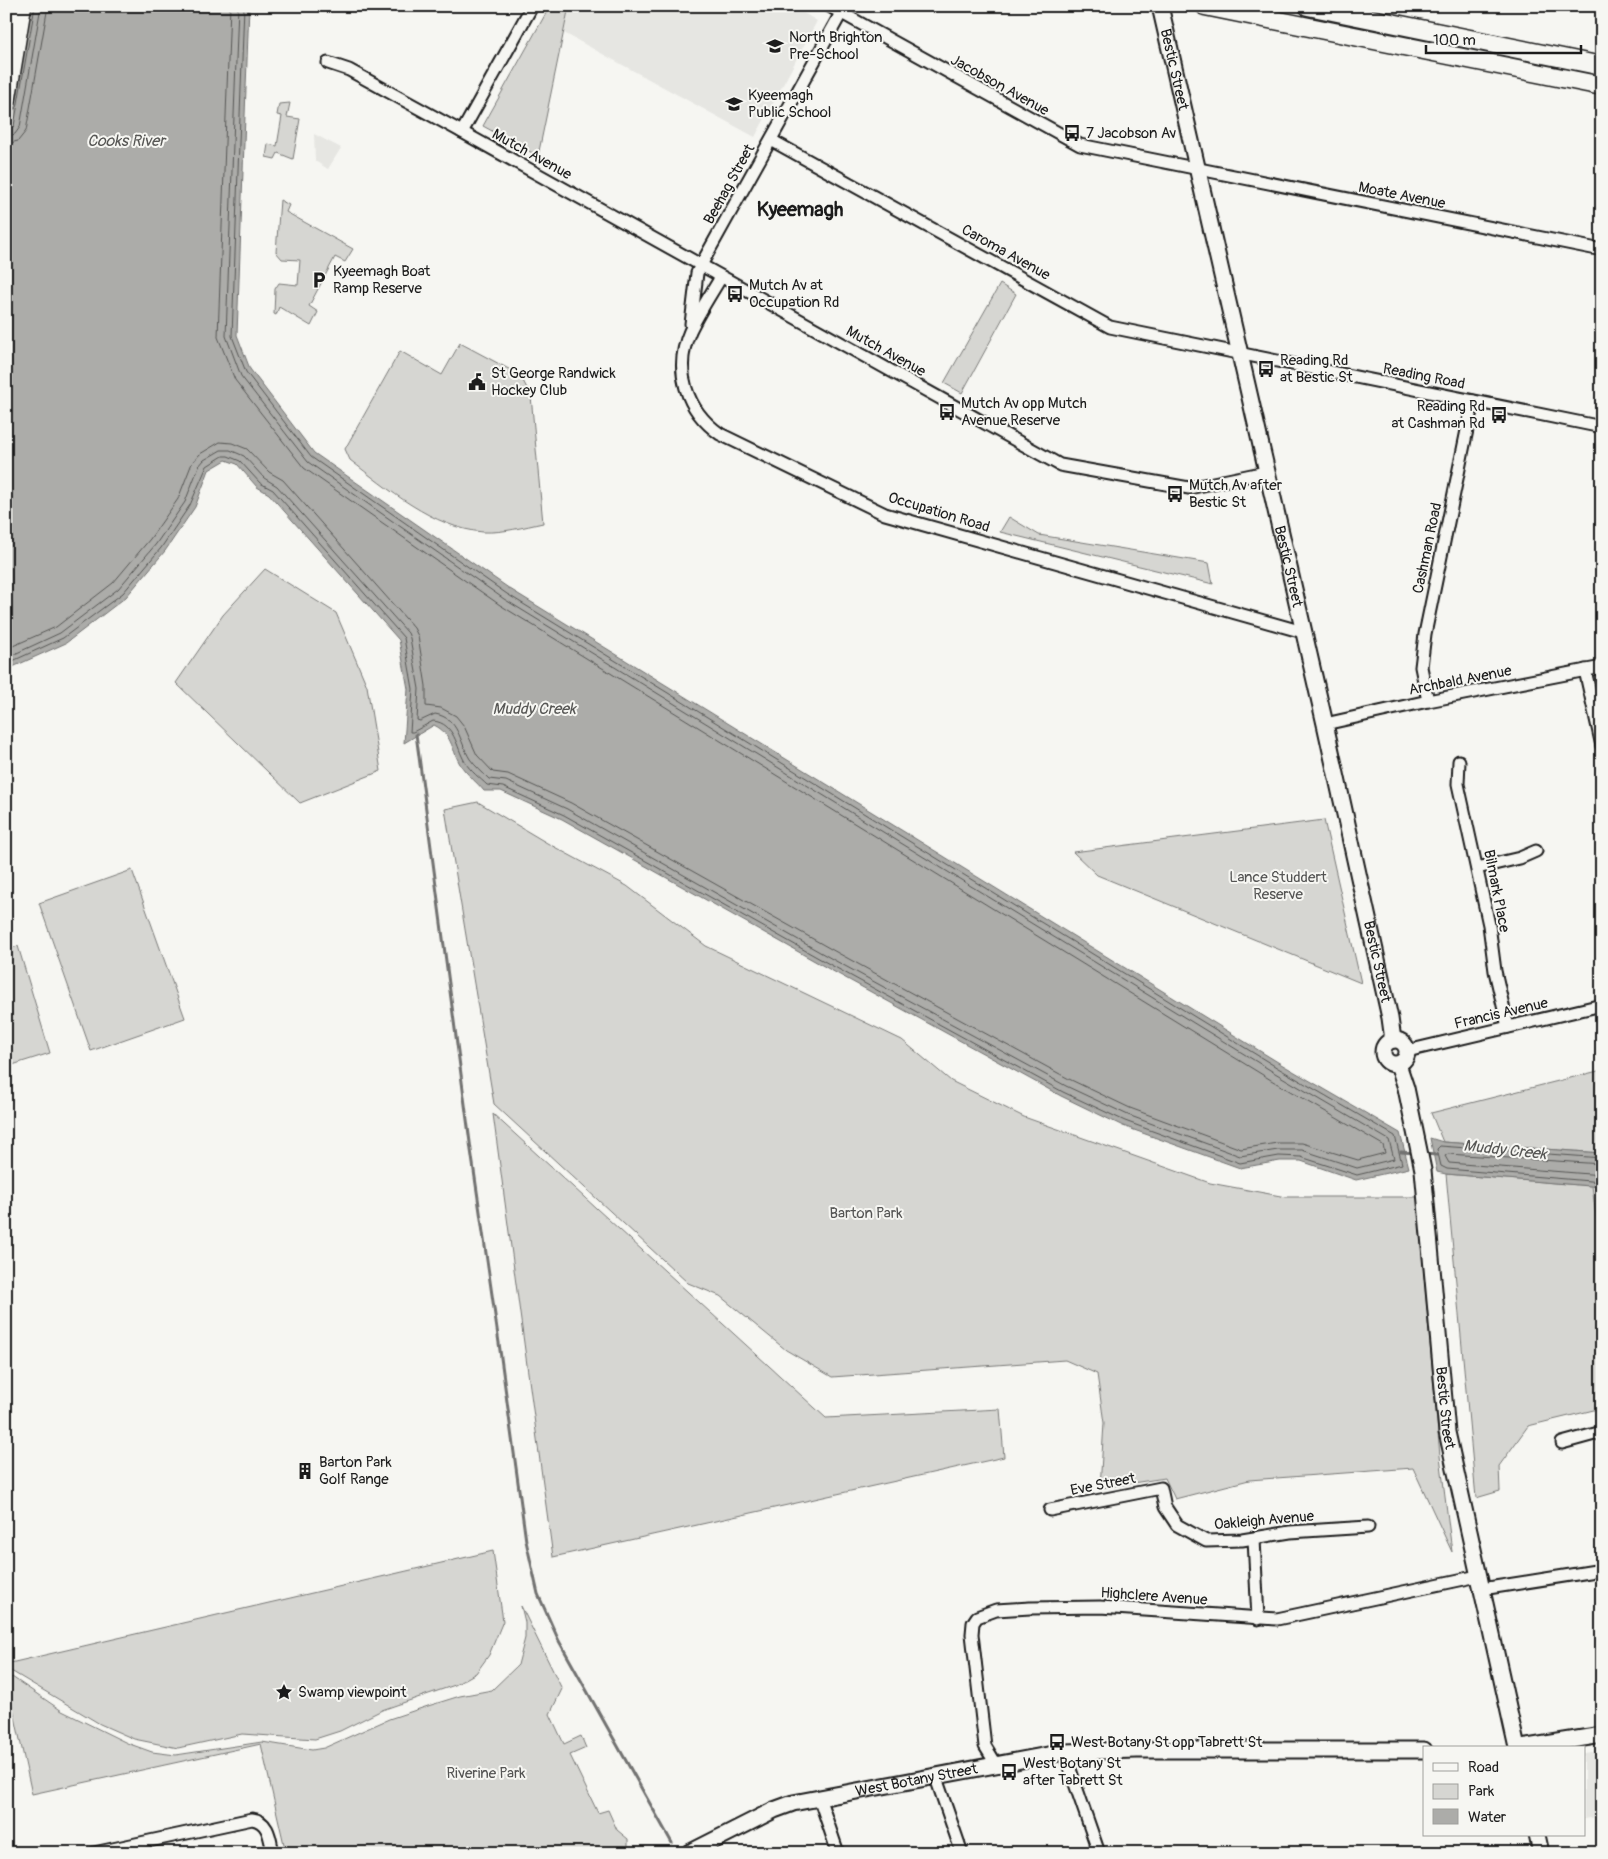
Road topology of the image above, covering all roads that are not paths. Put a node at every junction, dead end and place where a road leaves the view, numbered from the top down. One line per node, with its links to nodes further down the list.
1 (22, 6): 11 (highway)
2 (532, 6): 12 (street)
3 (828, 6): 7 (street, Jacobson Avenue)
4 (1160, 6): 14 (main road, Bestic Street)
5 (1205, 6): 10 (highway)
6 (1308, 6): 9 (highway)
7 (843, 10): 13 (street, Beehag Street); 14 (street, Jacobson Avenue)
8 (328, 63): 12 (street, Mutch Avenue)
9 (1602, 66)
10 (1602, 86)
11 (6, 103)
12 (462, 132): 16 (street, Mutch Avenue)
13 (771, 140): 16 (street, Beehag Street); 19 (street, Caroma Avenue)
14 (1197, 169): 15 (street, Moate Avenue); 19 (main road, Bestic Street)
15 (1602, 250)
16 (701, 265): 17 (street, Mutch Avenue); 18 (street, Beehag Street)
17 (722, 277): 18 (street, Occupation Road); 22 (street, Mutch Avenue)
18 (690, 331): 23 (street, Occupation Road)
19 (1240, 355): 20 (street, Reading Road); 22 (main road, Bestic Street)
20 (1473, 401): 21 (street, Reading Road); 26 (street, Cashman Road)
21 (1602, 427)
22 (1266, 472): 23 (main road, Bestic Street)
23 (1303, 632): 27 (main road, Bestic Street)
24 (1602, 667): 25 (street, Archbald Avenue)
25 (1585, 670): 26 (street, Archbald Avenue); 28 (street)
26 (1428, 701): 27 (street, Archbald Avenue)
27 (1325, 724): 34 (main road, Bestic Street)
28 (1602, 746)
29 (1459, 761): 31 (street, Bilmark Place)
30 (1536, 851): 31 (street)
31 (1478, 868): 33 (street, Bilmark Place)
32 (1602, 1005): 33 (street, Francis Avenue)
33 (1508, 1027): 35 (street, Francis Avenue)
34 (1393, 1040): 35 (main road); 36 (main road)
35 (1407, 1051): 36 (main road)
36 (1398, 1064): 44 (main road, Bestic Street)
37 (1602, 1432): 38 (street)
38 (1562, 1443)
39 (1161, 1488): 40 (street, Eve Street); 42 (street, Oakleigh Avenue)
40 (1050, 1510)
41 (1368, 1527): 42 (street, Oakleigh Avenue)
42 (1254, 1539): 45 (street)
43 (1602, 1570): 44 (street, Highclere Avenue)
44 (1480, 1583): 45 (street, Highclere Avenue); 47 (main road, Bestic Street)
45 (1258, 1619): 51 (street, Highclere Avenue)
46 (1602, 1735): 48 (main road)
47 (1516, 1746)
48 (1533, 1746)
49 (1423, 1750): 50 (main road, West Botany Street)
50 (1064, 1752): 51 (main road, West Botany Street); 60 (street)
51 (996, 1764): 52 (main road, West Botany Street)
52 (935, 1776): 53 (main road, West Botany Street); 59 (street)
53 (819, 1798): 57 (main road, West Botany Street); 58 (street)
54 (1537, 1836): 61 (main road)
55 (94, 1853): 56 (street)
56 (273, 1853)
57 (689, 1853)
58 (838, 1853)
59 (962, 1853)
60 (1099, 1853)
61 (1541, 1853)

